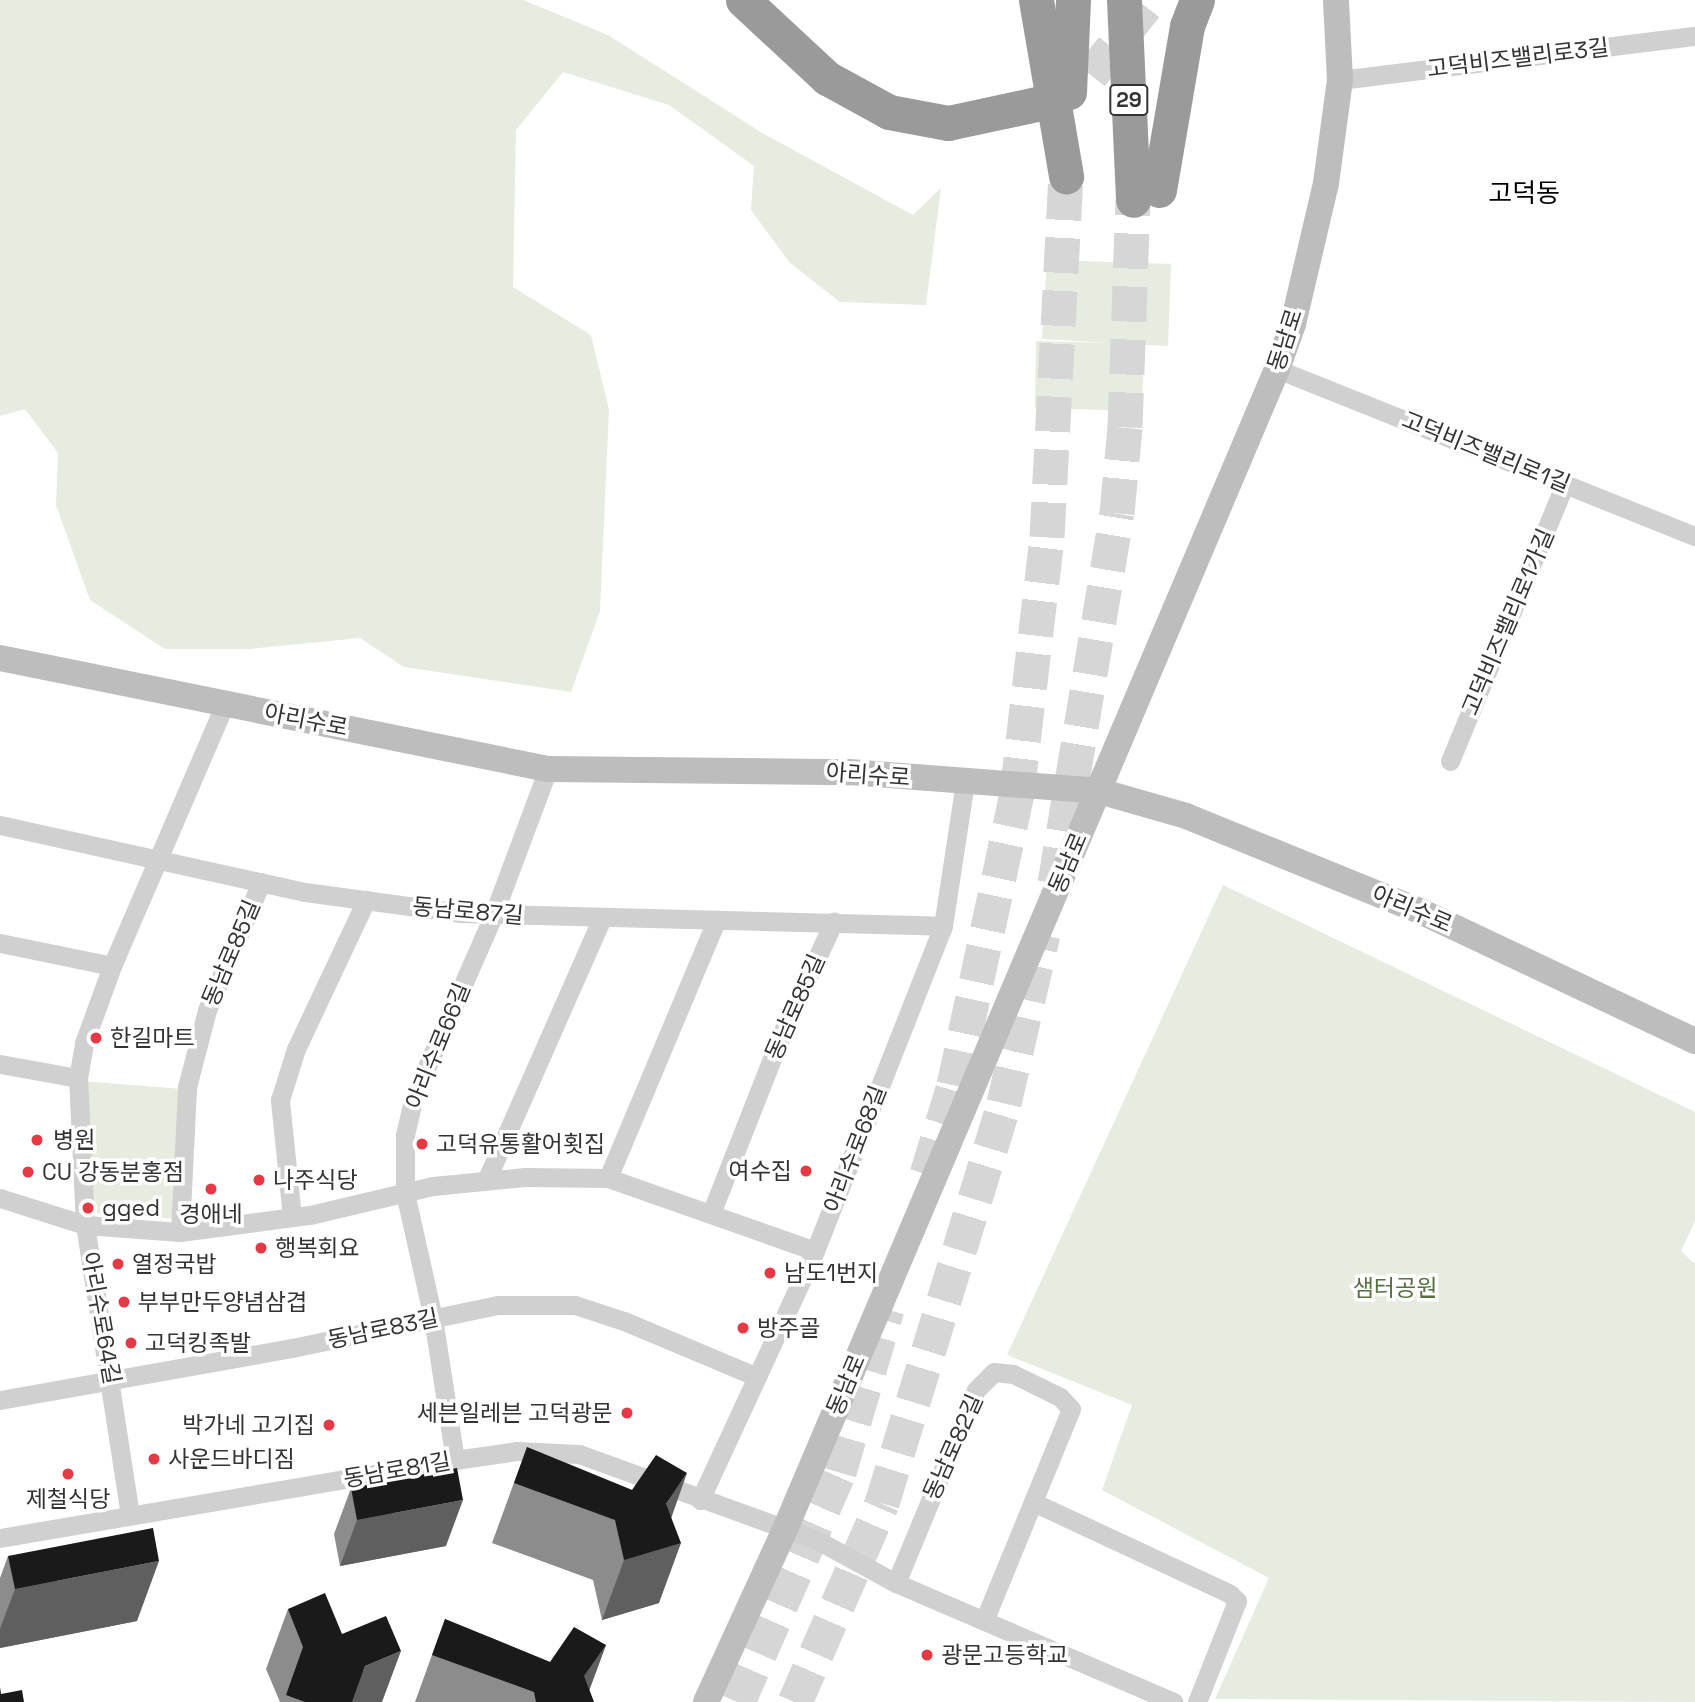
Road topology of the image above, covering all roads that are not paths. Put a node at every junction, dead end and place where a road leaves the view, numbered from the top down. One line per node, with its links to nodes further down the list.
1 (743, 0): 9 (highway)
2 (1037, 0): 3 (highway)
3 (1073, 0)
4 (1124, 0): 5 (highway, 29)
5 (1197, 0)
6 (1336, 0): 8 (main road, 동남로)
7 (1695, 36): 8 (street, 고덕비즈밸리로3길)
8 (1340, 80): 10 (main road, 동남로)
9 (1037, 104)
10 (1277, 369): 11 (street, 고덕비즈밸리로1길); 18 (main road, 동남로)
11 (1566, 484): 12 (street, 고덕비즈밸리로1길); 15 (street, 고덕비즈밸리로1가길)
12 (1695, 536)
13 (0, 658): 14 (main road, 아리수로)
14 (225, 704): 16 (main road, 아리수로); 20 (street, 아리수로64길)
15 (1450, 761)
16 (548, 769): 17 (main road, 아리수로); 23 (street, 아리수로66길)
17 (965, 783): 18 (main road, 아리수로); 27 (street, 아리수로68길)
18 (1099, 791): 30 (main road, 아리수로); 50 (main road, 동남로)
19 (0, 825): 20 (street, 동남로87길)
20 (159, 860): 21 (street, 동남로87길); 29 (street, 아리수로64길)
21 (261, 882): 22 (street, 동남로87길); 40 (street, 동남로85길)
22 (366, 900): 23 (street, 동남로87길); 38 (street)
23 (493, 916): 24 (street, 동남로87길); 35 (street, 아리수로66길)
24 (602, 918): 25 (street, 동남로87길); 34 (street)
25 (716, 921): 26 (street, 동남로87길); 33 (street)
26 (834, 921): 27 (street, 동남로87길); 37 (street, 동남로85길)
27 (943, 926): 41 (street, 아리수로68길)
28 (0, 943): 29 (street)
29 (112, 967): 32 (street, 아리수로64길)
30 (1695, 1041)
31 (0, 1064): 32 (street)
32 (78, 1078): 39 (street, 아리수로64길)
33 (608, 1178): 34 (street); 37 (street)
34 (486, 1181): 35 (street)
35 (405, 1193): 38 (street); 42 (street, 아리수로66길)
36 (0, 1198): 39 (street)
37 (712, 1211): 41 (street)
38 (292, 1217): 40 (street)
39 (85, 1225): 40 (street); 44 (street, 아리수로64길)
40 (180, 1232)
41 (815, 1251): 43 (street, 아리수로68길)
42 (433, 1318): 43 (street, 동남로83길); 44 (street, 동남로83길); 46 (street, 아리수로66길)
43 (757, 1377): 47 (street, 아리수로68길)
44 (113, 1381): 45 (street, 동남로83길); 49 (street, 아리수로64길)
45 (0, 1400)
46 (455, 1460): 47 (street, 동남로81길); 49 (street, 동남로81길)
47 (700, 1500): 50 (street, 동남로81길)
48 (1033, 1502): 52 (street, 동남로82길); 53 (street, 동남로82길); 56 (street)
49 (130, 1515): 51 (street, 동남로81길)
50 (786, 1527): 52 (street); 54 (main road, 동남로)
51 (0, 1538)
52 (895, 1583): 53 (street)
53 (984, 1621): 55 (street)
54 (706, 1702)
55 (1174, 1702)
56 (1197, 1702)

